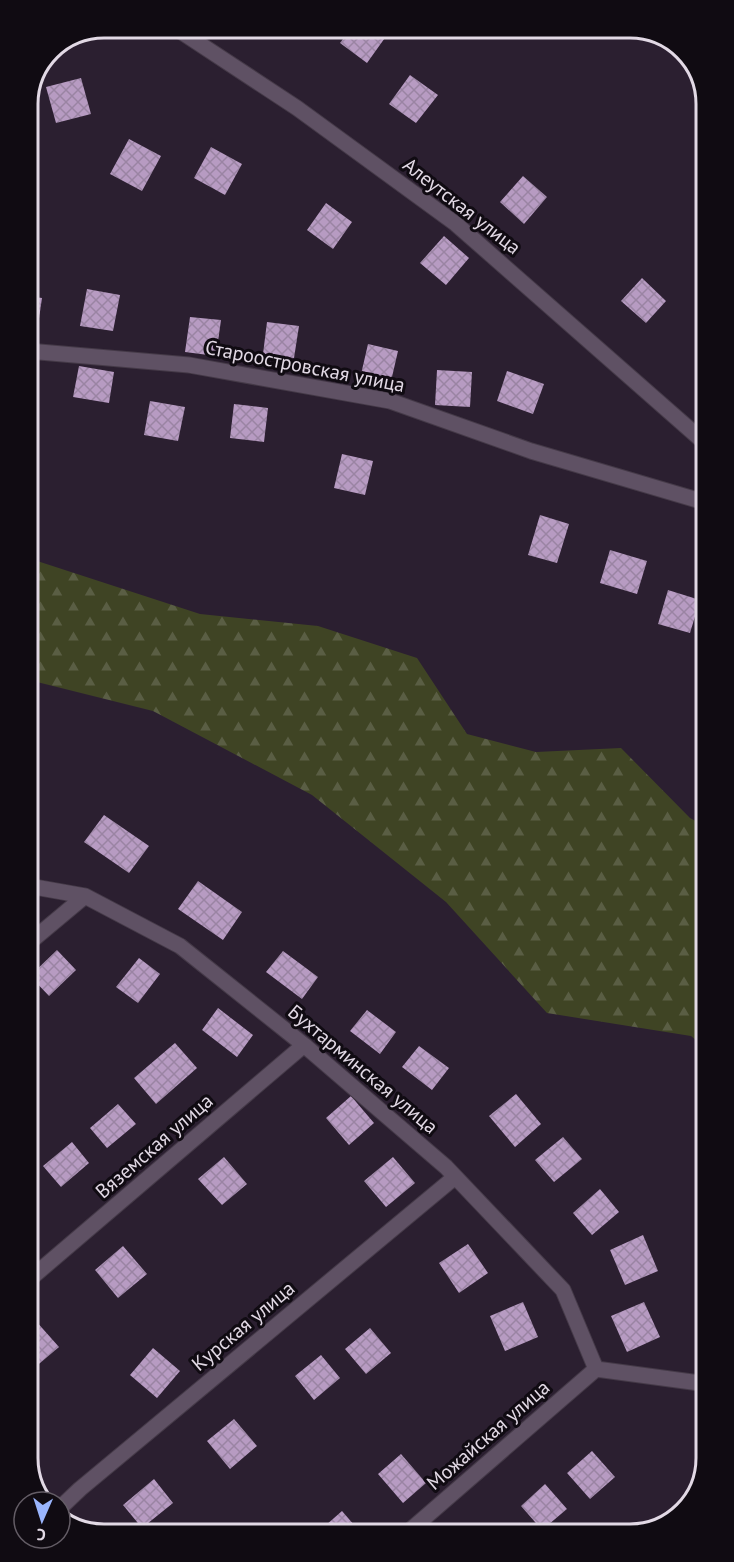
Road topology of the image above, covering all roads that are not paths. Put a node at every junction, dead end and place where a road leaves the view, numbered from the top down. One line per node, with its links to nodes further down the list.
1 (191, 38): 3 (street, Алеутская улица)
2 (38, 352): 4 (street, Староостровская улица)
3 (696, 435)
4 (696, 500)
5 (38, 888): 6 (street, Бухтарминская улица)
6 (85, 896): 7 (street); 8 (street, Бухтарминская улица)
7 (38, 935)
8 (304, 1045): 9 (street, Бухтарминская улица); 10 (street, Вяземская улица)
9 (455, 1178): 11 (street, Бухтарминская улица); 13 (street, Курская улица)
10 (38, 1272)
11 (596, 1369): 12 (street); 14 (street, Можайская улица)
12 (696, 1383)
13 (72, 1497)
14 (417, 1524)

